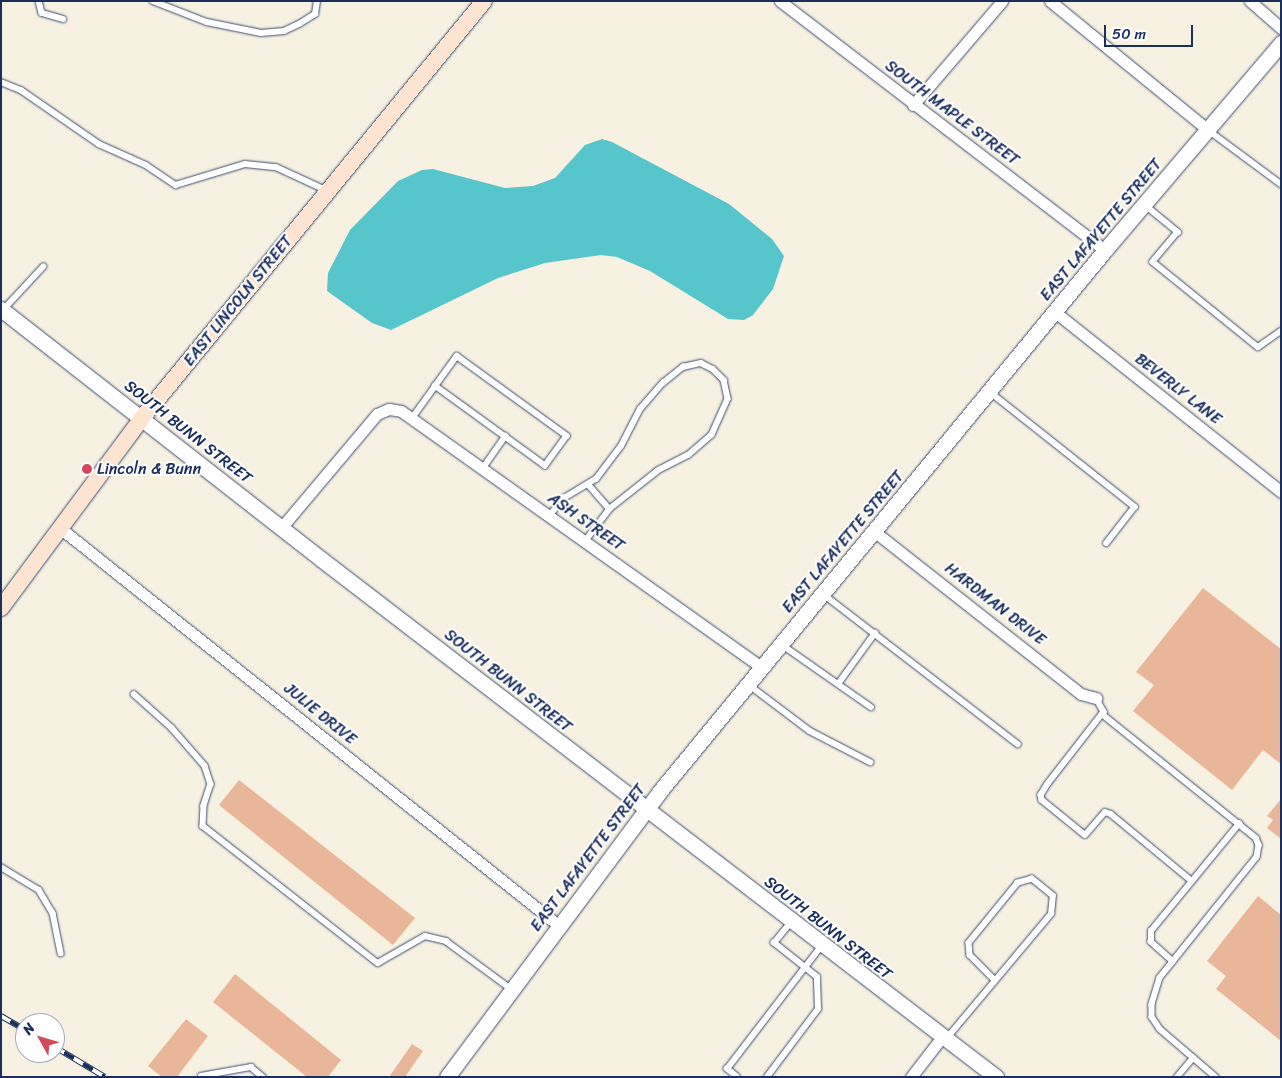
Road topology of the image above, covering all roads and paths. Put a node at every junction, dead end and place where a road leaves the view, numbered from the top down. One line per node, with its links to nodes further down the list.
1 (38, 1): 9 (lane)
2 (153, 1): 3 (lane)
3 (318, 1)
4 (484, 1): 16 (main road, EAST LINCOLN STREET)
5 (1002, 1): 13 (street)
6 (1050, 1): 14 (street)
7 (1250, 1): 10 (street)
8 (788, 4): 13 (street, SOUTH MAPLE STREET)
9 (63, 19)
10 (1281, 28)
11 (1281, 42): 14 (street, EAST LAFAYETTE STREET)
12 (1, 82): 16 (lane)
13 (913, 105): 18 (street, SOUTH MAPLE STREET)
14 (1208, 130): 15 (lane); 17 (street, EAST LAFAYETTE STREET)
15 (1281, 184)
16 (328, 191): 25 (main road, EAST LINCOLN STREET)
17 (1145, 205): 18 (street, EAST LAFAYETTE STREET); 22 (lane)
18 (1105, 250): 21 (street, EAST LAFAYETTE STREET)
19 (43, 267): 20 (lane)
20 (2, 310): 25 (street, SOUTH BUNN STREET)
21 (1054, 312): 24 (street, EAST LAFAYETTE STREET); 30 (street, BEVERLY LANE)
22 (1281, 331)
23 (435, 386): 26 (lane); 27 (lane); 27 (lane)
24 (990, 392): 35 (street, EAST LAFAYETTE STREET); 37 (lane)
25 (142, 418): 33 (main road, EAST LINCOLN STREET); 34 (street, SOUTH BUNN STREET)
26 (412, 418): 28 (street, ASH STREET); 34 (street, ASH STREET)
27 (505, 436): 28 (lane)
28 (483, 468): 32 (street, ASH STREET)
29 (588, 484): 31 (lane); 31 (lane); 32 (lane)
30 (1281, 492)
31 (610, 509): 36 (lane)
32 (549, 516): 36 (street, ASH STREET)
33 (60, 528): 39 (main road, EAST LINCOLN STREET); 56 (street, JULIE DRIVE)
34 (281, 528): 51 (street, SOUTH BUNN STREET)
35 (875, 532): 38 (street, EAST LAFAYETTE STREET); 46 (street, HARDMAN DRIVE)
36 (585, 542): 42 (street, ASH STREET)
37 (1107, 543)
38 (823, 594): 40 (lane); 41 (street, EAST LAFAYETTE STREET)
39 (1, 608)
40 (875, 633): 44 (lane); 49 (lane)
41 (781, 644): 42 (street, EAST LAFAYETTE STREET); 44 (lane)
42 (761, 667): 43 (street, EAST LAFAYETTE STREET)
43 (748, 684): 50 (lane); 51 (street, EAST LAFAYETTE STREET)
44 (838, 684): 47 (lane)
45 (134, 694): 62 (lane)
46 (1096, 698): 48 (lane)
47 (872, 707)
48 (1102, 714): 52 (lane); 54 (lane)
49 (1018, 744)
50 (870, 762)
51 (645, 809): 55 (street, SOUTH BUNN STREET); 56 (street, EAST LAFAYETTE STREET)
52 (1239, 824): 54 (lane); 59 (lane)
53 (1, 867): 58 (lane)
54 (1192, 881): 59 (lane)
55 (791, 921): 57 (street, SOUTH BUNN STREET); 60 (lane)
56 (558, 925): 62 (street, EAST LAFAYETTE STREET)
57 (822, 945): 60 (lane); 63 (street, SOUTH BUNN STREET)
58 (61, 953)
59 (1173, 962): 64 (lane)
60 (805, 967): 68 (lane); 69 (lane)
61 (995, 980): 61 (lane); 63 (lane)
62 (511, 990): 67 (street, EAST LAFAYETTE STREET)
63 (944, 1038): 70 (street); 71 (street, SOUTH BUNN STREET)
64 (1193, 1058): 72 (lane); 73 (lane)
65 (201, 1076): 66 (lane)
66 (263, 1077)
67 (447, 1077)
68 (737, 1077)
69 (767, 1077)
70 (911, 1077)
71 (996, 1077)
72 (1177, 1077)
73 (1216, 1077)

